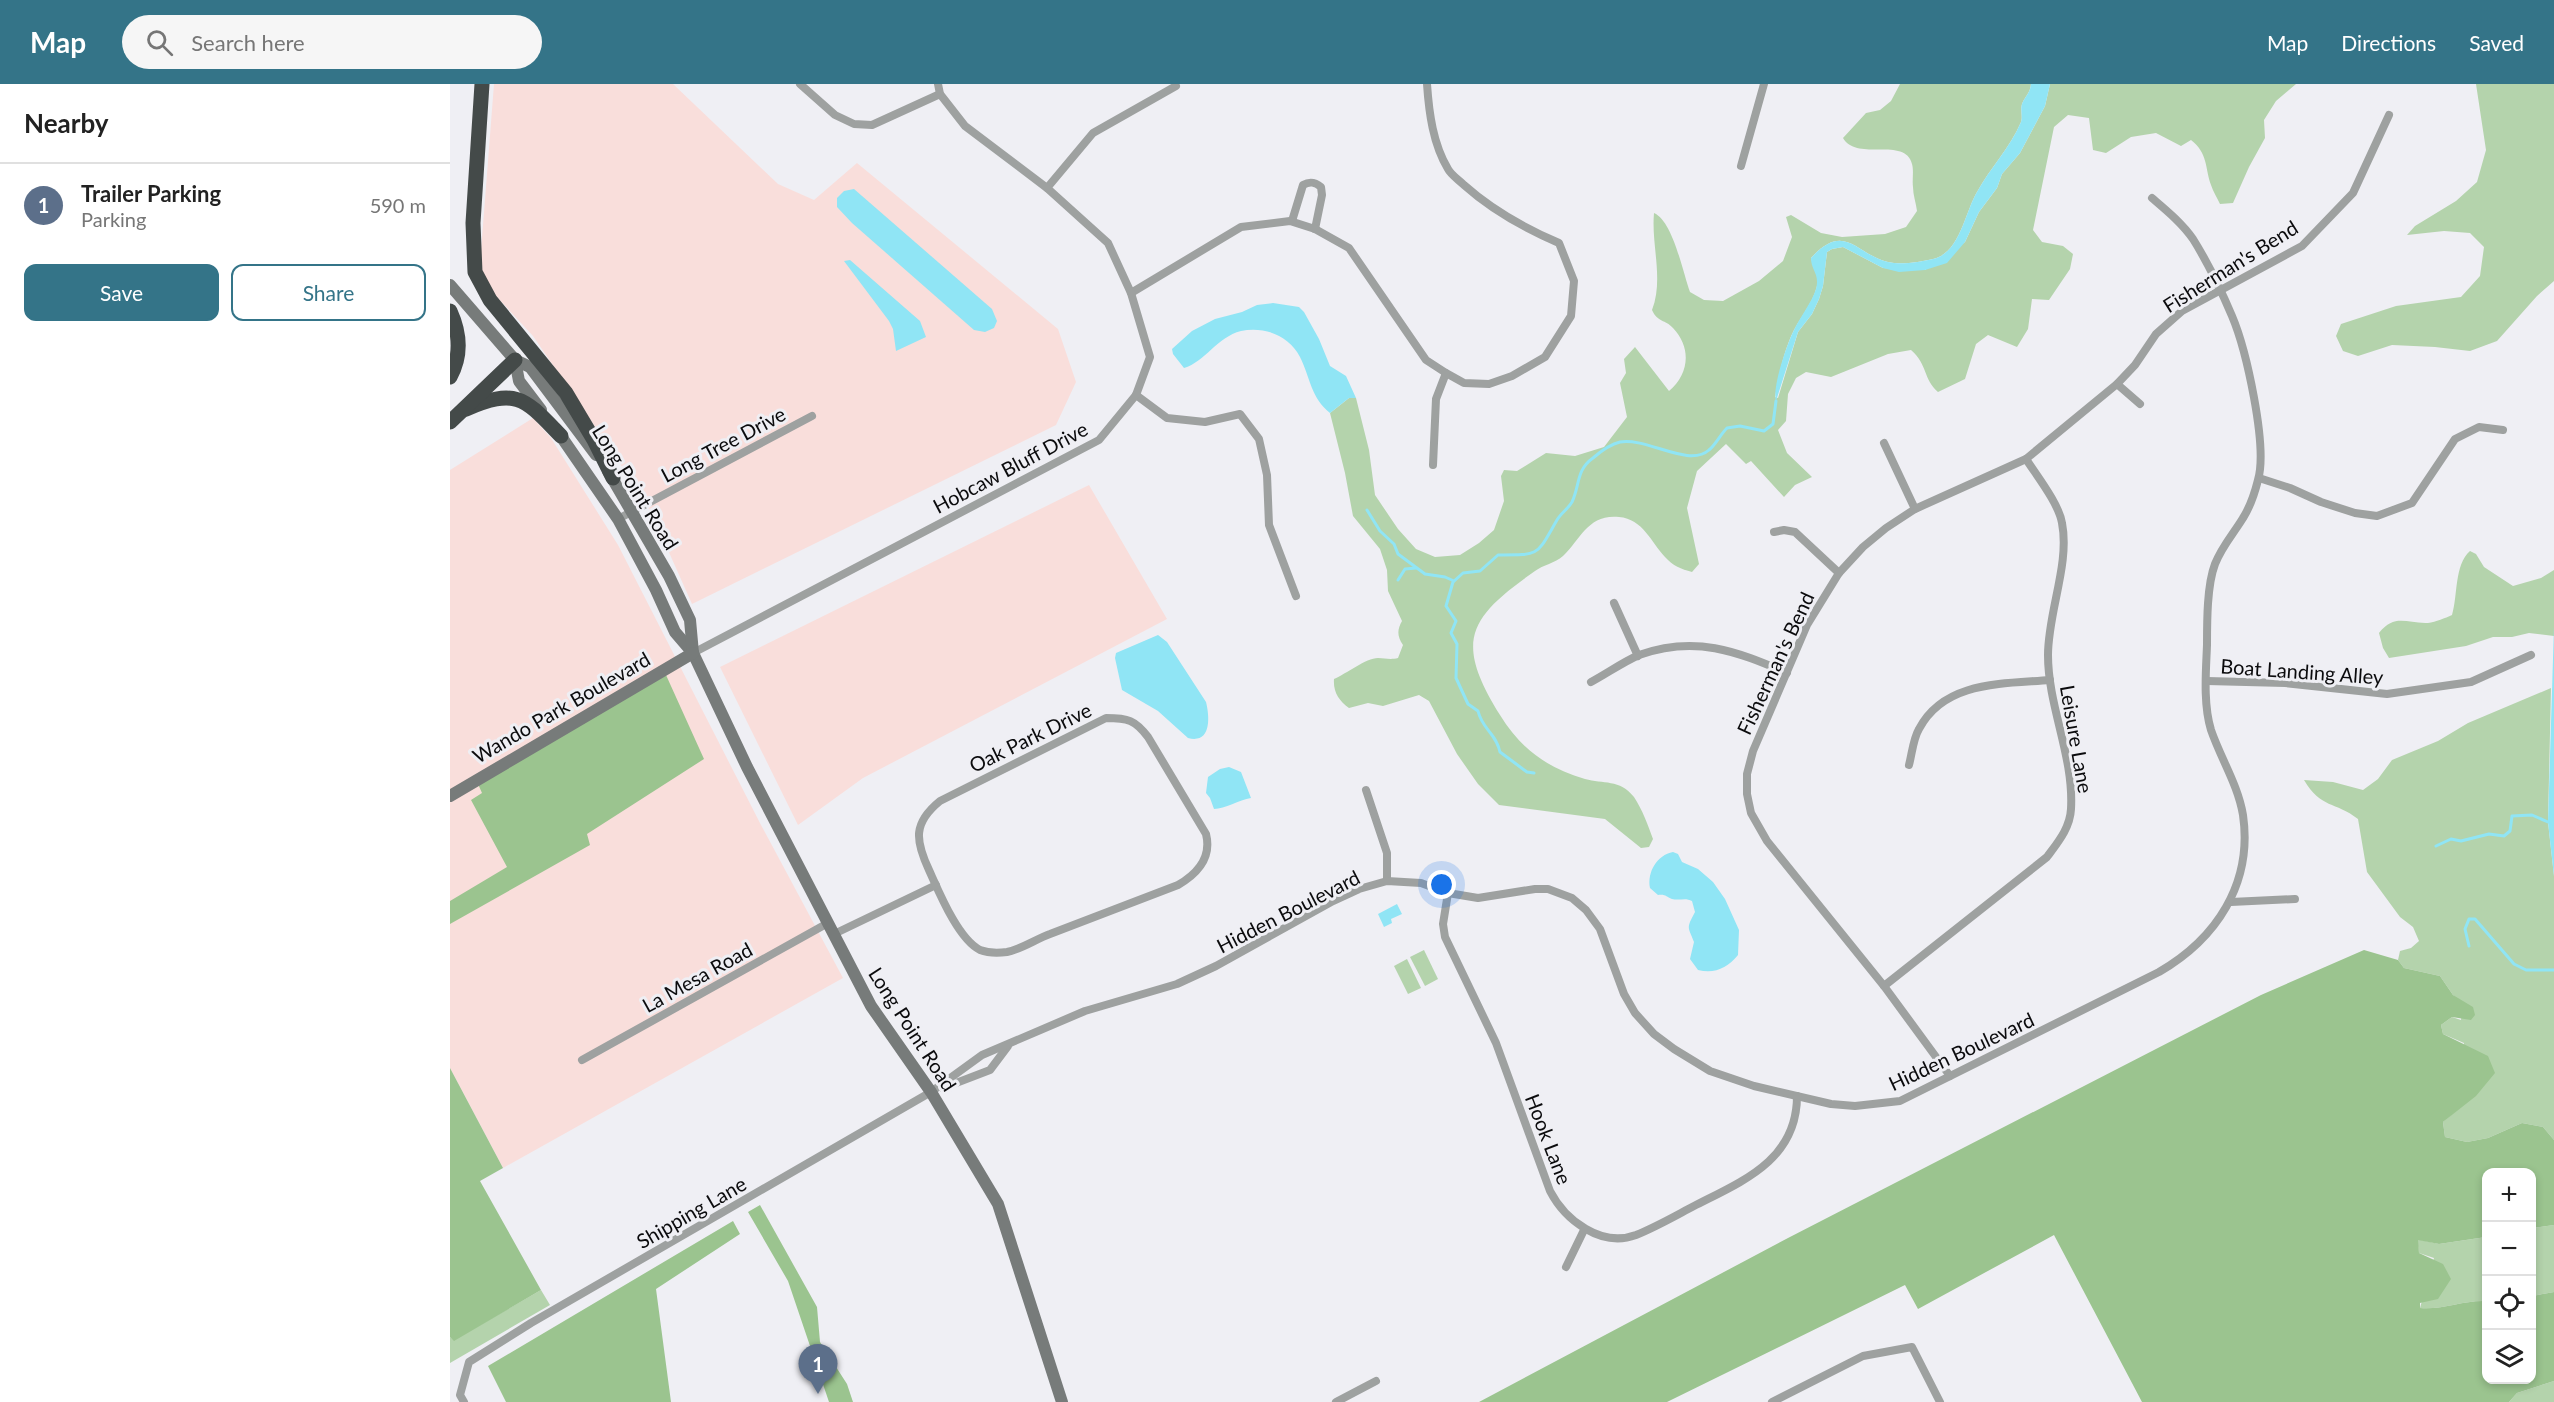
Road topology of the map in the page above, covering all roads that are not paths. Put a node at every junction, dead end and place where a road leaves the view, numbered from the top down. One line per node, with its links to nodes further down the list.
1 (482, 84): 32 (highway)
2 (800, 84): 7 (street)
3 (938, 84): 7 (street, Hobcaw Bluff Drive)
4 (1427, 84): 19 (street)
5 (1764, 84): 9 (street)
6 (1176, 86): 10 (street)
7 (940, 94): 10 (street, Hobcaw Bluff Drive)
8 (2389, 116): 15 (street, Fisherman's Bend)
9 (1741, 166)
10 (1047, 188): 16 (street, Hobcaw Bluff Drive)
11 (2151, 198): 15 (street, Hidden Boulevard)
12 (1292, 221): 13 (street); 13 (street); 16 (street)
13 (1315, 229): 19 (street)
14 (450, 285): 18 (main road, Long Point Road)
15 (2220, 290): 21 (street, Fisherman's Bend); 33 (street, Hidden Boulevard)
16 (1131, 293): 22 (street, Hobcaw Bluff Drive)
17 (450, 311): 20 (highway)
18 (515, 360): 24 (highway); 28 (main road, Long Point Road); 32 (main road, Long Point Road)
19 (1446, 373): 31 (street)
20 (450, 377)
21 (2117, 384): 23 (street); 30 (street, Fisherman's Bend)
22 (1136, 395): 39 (street); 41 (street, Hobcaw Bluff Drive)
23 (2140, 405)
24 (466, 409): 26 (highway); 28 (highway)
25 (812, 416): 35 (street, Long Tree Drive)
26 (450, 422)
27 (2503, 430): 33 (street)
28 (561, 436): 36 (main road, Long Point Road)
29 (1884, 443): 34 (street)
30 (2026, 459): 34 (street, Fisherman's Bend); 45 (street, Leisure Lane)
31 (1433, 465)
32 (613, 478): 35 (main road, Long Point Road)
33 (2259, 478): 46 (street, Hidden Boulevard)
34 (1915, 509): 38 (street, Fisherman's Bend)
35 (632, 511): 36 (street, Long Tree Drive); 41 (main road, Long Point Road)
36 (618, 519): 41 (main road, Long Point Road)
37 (1774, 532): 38 (street)
38 (1839, 573): 44 (street, Fisherman's Bend)
39 (1296, 596)
40 (1614, 603): 43 (street)
41 (693, 653): 50 (main road, Wando Park Boulevard); 56 (main road, Long Point Road)
42 (2531, 655): 46 (street, Boat Landing Alley)
43 (1638, 656): 44 (street); 47 (street)
44 (1786, 673): 57 (street, Fisherman's Bend)
45 (2050, 680): 48 (street); 57 (street, Leisure Lane)
46 (2207, 681): 55 (street, Hidden Boulevard)
47 (1591, 682)
48 (1909, 765)
49 (1366, 790): 51 (street)
50 (450, 796)
51 (1387, 881): 53 (street, Hidden Boulevard); 58 (street, Hidden Boulevard)
52 (936, 885): 52 (street, Oak Park Drive); 56 (street, La Mesa Road)
53 (1448, 893): 62 (street, Hidden Boulevard); 63 (street, Hook Lane)
54 (2295, 899): 55 (street)
55 (2231, 902): 60 (street, Hidden Boulevard)
56 (831, 929): 59 (street, La Mesa Road); 61 (main road, Long Point Road)
57 (1884, 986): 60 (street, Fisherman's Bend)
58 (1008, 1046): 61 (street, Hidden Boulevard); 61 (street, Hidden Boulevard)
59 (582, 1060)
60 (1950, 1076): 62 (street, Hidden Boulevard)
61 (932, 1092): 66 (street, Shipping Lane); 67 (main road, Long Point Road)
62 (1797, 1096): 63 (street, Hook Lane)
63 (1584, 1230): 64 (street)
64 (1566, 1267)
65 (1376, 1381): 68 (street)
66 (464, 1402)
67 (1062, 1402)
68 (1336, 1402)
69 (1772, 1402): 70 (street)
70 (1940, 1402)

